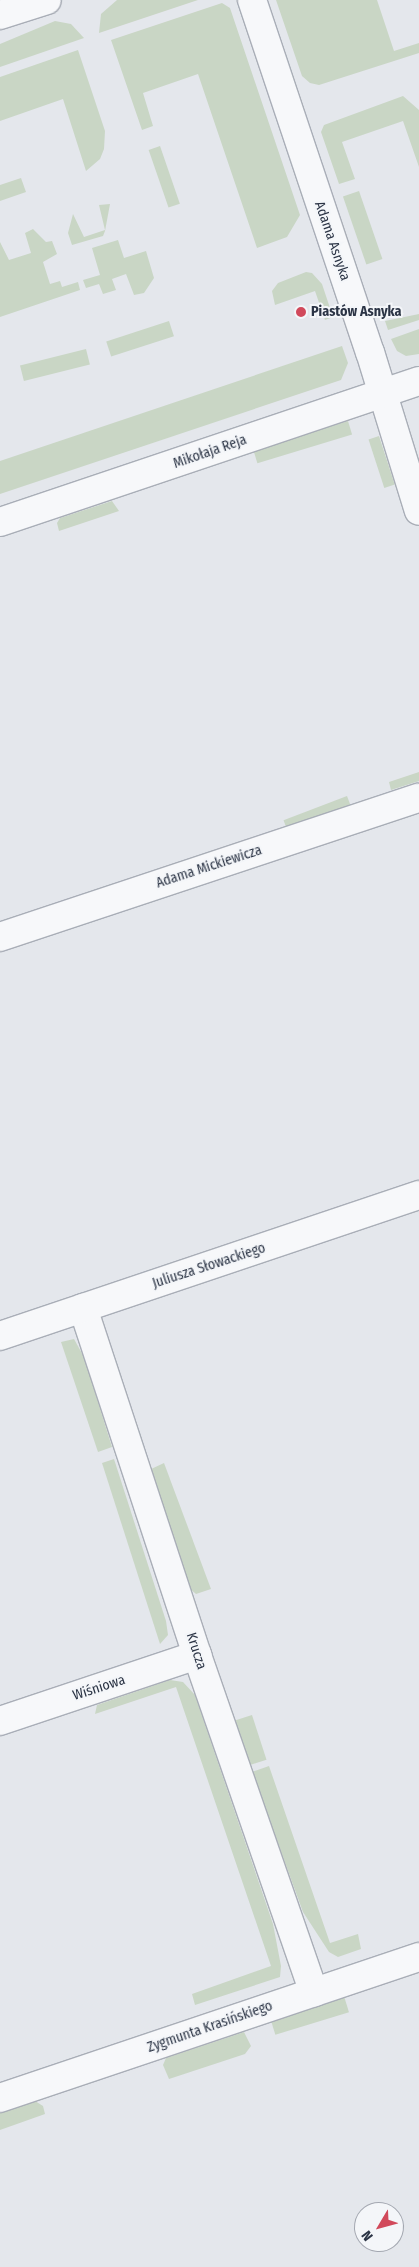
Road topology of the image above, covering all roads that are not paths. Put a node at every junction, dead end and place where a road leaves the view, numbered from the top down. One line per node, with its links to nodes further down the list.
1 (47, 0): 3 (street)
2 (252, 0): 5 (street, Adama Asnyka)
3 (0, 15)
4 (419, 381): 5 (street, Mikołaja Reja)
5 (383, 393): 6 (street, Adama Asnyka); 7 (street, Mikołaja Reja)
6 (419, 512)
7 (0, 522)
8 (419, 798): 9 (street, Adama Mickiewicza)
9 (0, 937)
10 (419, 1196): 11 (street, Juliusza Słowackiego)
11 (83, 1308): 12 (street, Juliusza Słowackiego); 13 (street, Krucza)
12 (0, 1336)
13 (197, 1655): 14 (street, Wiśniowa); 16 (street, Krucza)
14 (0, 1721)
15 (419, 1957): 16 (street, Zygmunta Krasińskiego)
16 (314, 1992): 17 (street, Zygmunta Krasińskiego)
17 (0, 2098)

